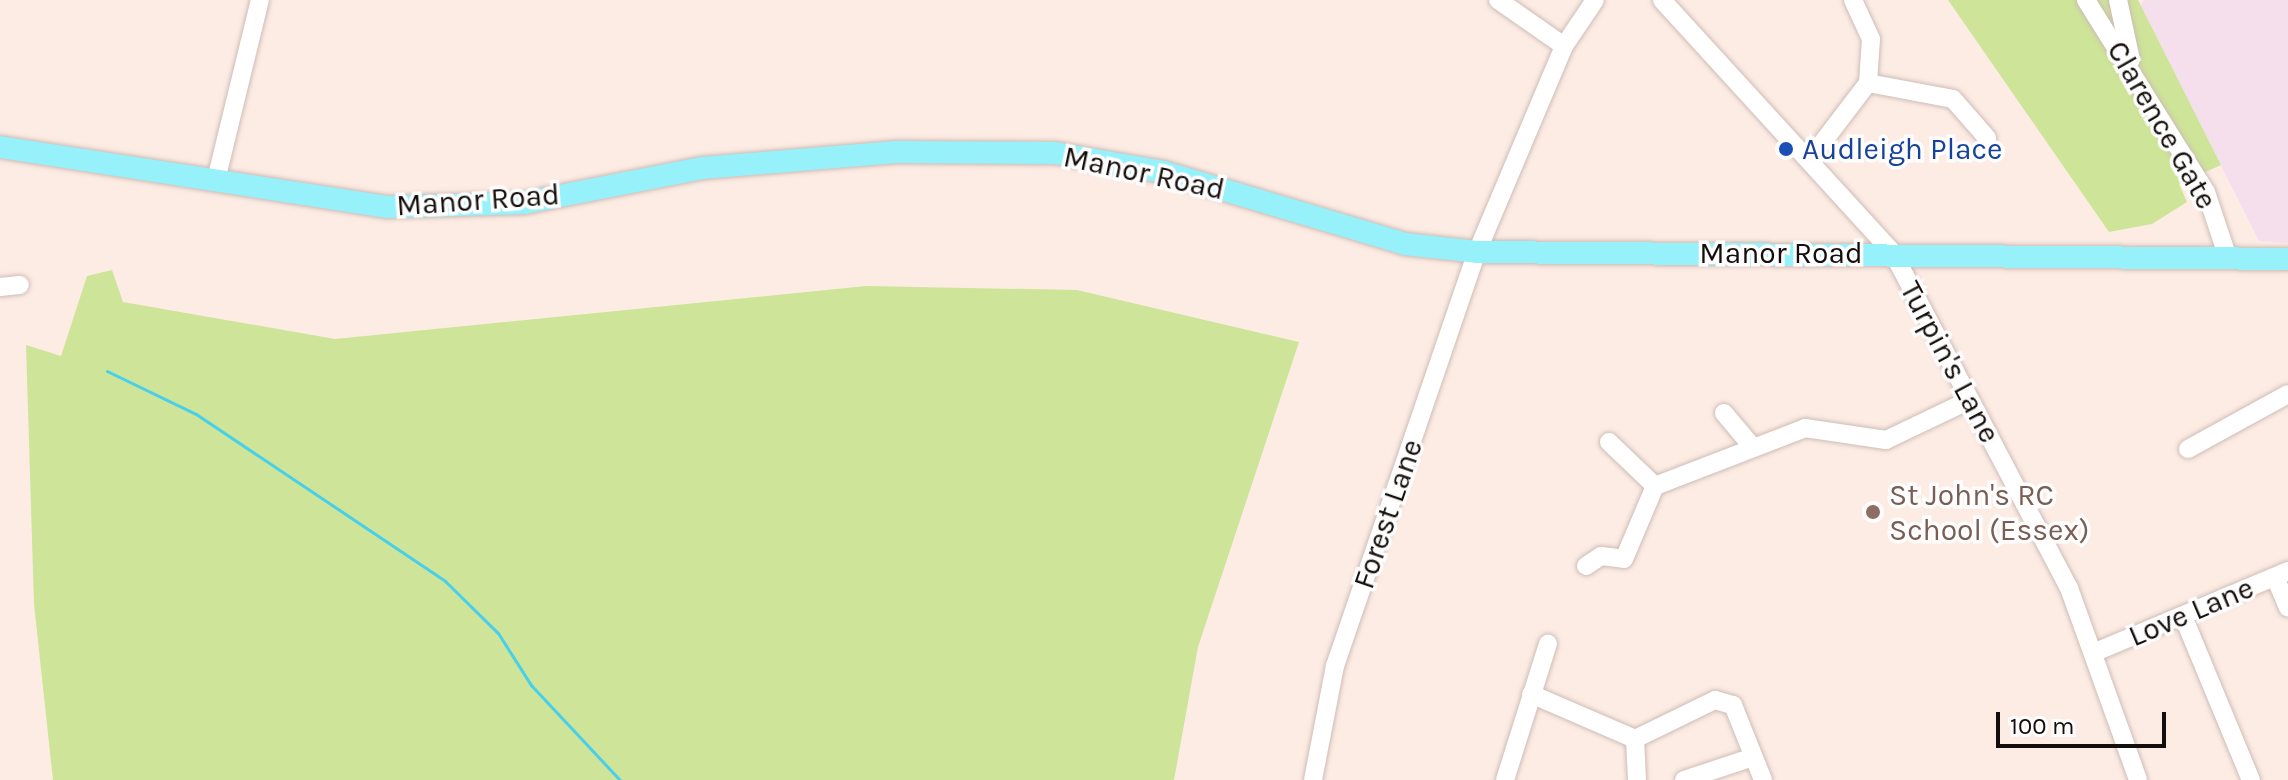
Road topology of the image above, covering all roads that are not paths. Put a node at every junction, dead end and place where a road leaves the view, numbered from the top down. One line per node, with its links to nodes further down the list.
1 (260, 0): 15 (street)
2 (1498, 0): 9 (street)
3 (1595, 0): 9 (street, Forest Lane)
4 (1662, 0): 14 (street, Turpin's Lane)
5 (1853, 0): 11 (street)
6 (2086, 0): 8 (street, Clarence Gate)
7 (2118, 0): 8 (street); 10 (street)
8 (2098, 18): 10 (street, Clarence Gate)
9 (1564, 46): 16 (street, Forest Lane)
10 (2135, 73): 18 (street, Clarence Gate)
11 (1868, 83): 12 (street); 14 (street)
12 (1987, 138)
13 (0, 147): 15 (main road, Manor Road)
14 (1810, 159): 17 (street, Turpin's Lane)
15 (216, 180): 16 (main road, Manor Road)
16 (1477, 252): 17 (main road, Manor Road); 38 (street, Forest Lane)
17 (1893, 253): 18 (main road, Manor Road); 23 (street, Turpin's Lane)
18 (2227, 255): 19 (main road, Manor Road)
19 (2288, 259)
20 (20, 285): 21 (street)
21 (0, 287)
22 (2288, 394): 27 (street)
23 (1970, 400): 26 (street); 34 (street, Turpin's Lane)
24 (1724, 413): 26 (street)
25 (1609, 442): 28 (street)
26 (1750, 444): 28 (street)
27 (2188, 449)
28 (1655, 486): 29 (street)
29 (1586, 566)
30 (2282, 574): 31 (street); 32 (street, Love Lane)
31 (2288, 607)
32 (2183, 616): 34 (street, Love Lane); 44 (street)
33 (1548, 644): 35 (street)
34 (2093, 653): 43 (street, Turpin's Lane)
35 (1531, 694): 36 (street); 39 (street)
36 (1635, 739): 37 (street); 40 (street)
37 (1753, 757): 41 (street); 42 (street)
38 (1313, 780)
39 (1505, 780)
40 (1637, 780)
41 (1684, 780)
42 (1763, 780)
43 (2138, 780)
44 (2251, 780)

